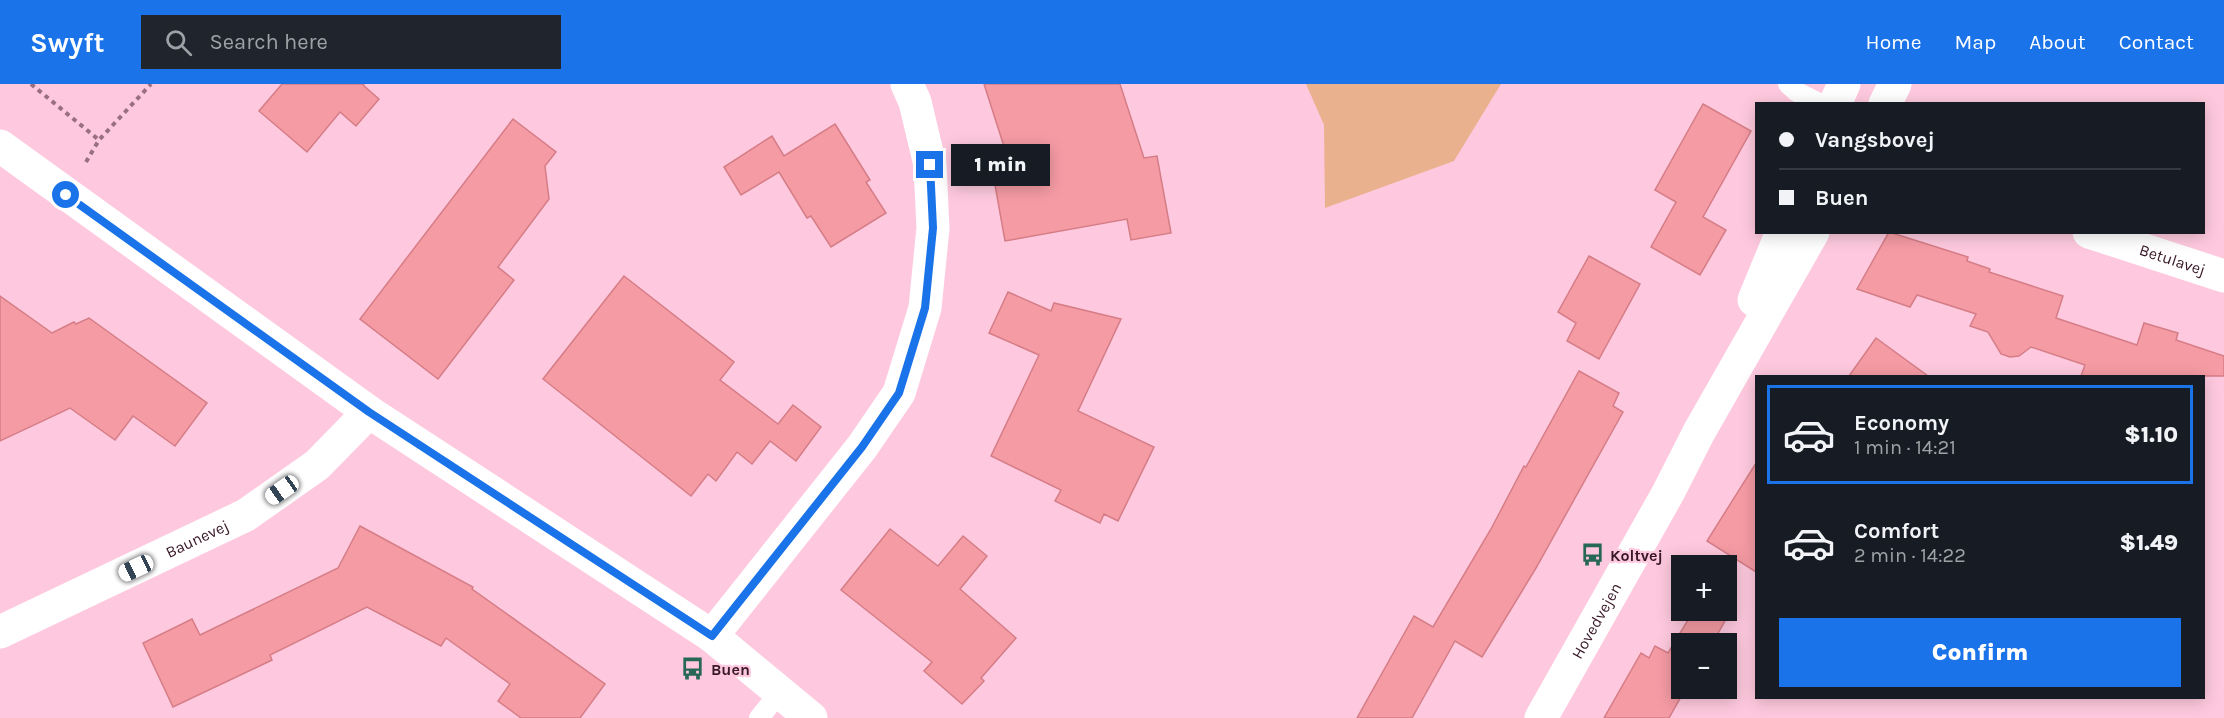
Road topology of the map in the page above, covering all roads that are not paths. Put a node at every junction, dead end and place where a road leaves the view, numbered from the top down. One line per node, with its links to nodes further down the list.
1 (906, 84): 16 (street)
2 (1788, 84): 5 (lane)
3 (1844, 84): 6 (street)
4 (1895, 84): 7 (street)
5 (1817, 102)
6 (1836, 102)
7 (1886, 102)
8 (0, 146): 13 (street)
9 (1781, 234): 14 (street, Hovedvejen)
10 (1812, 234): 14 (street, Hovedvejen)
11 (2095, 234): 12 (street, Betulavej)
12 (2224, 276)
13 (369, 412): 15 (street, Baunevej); 16 (street)
14 (1702, 427): 20 (street, Hovedvejen)
15 (0, 632)
16 (712, 636): 17 (street)
17 (780, 692): 18 (lane); 19 (street)
18 (759, 718)
19 (811, 718)
20 (1541, 718)

